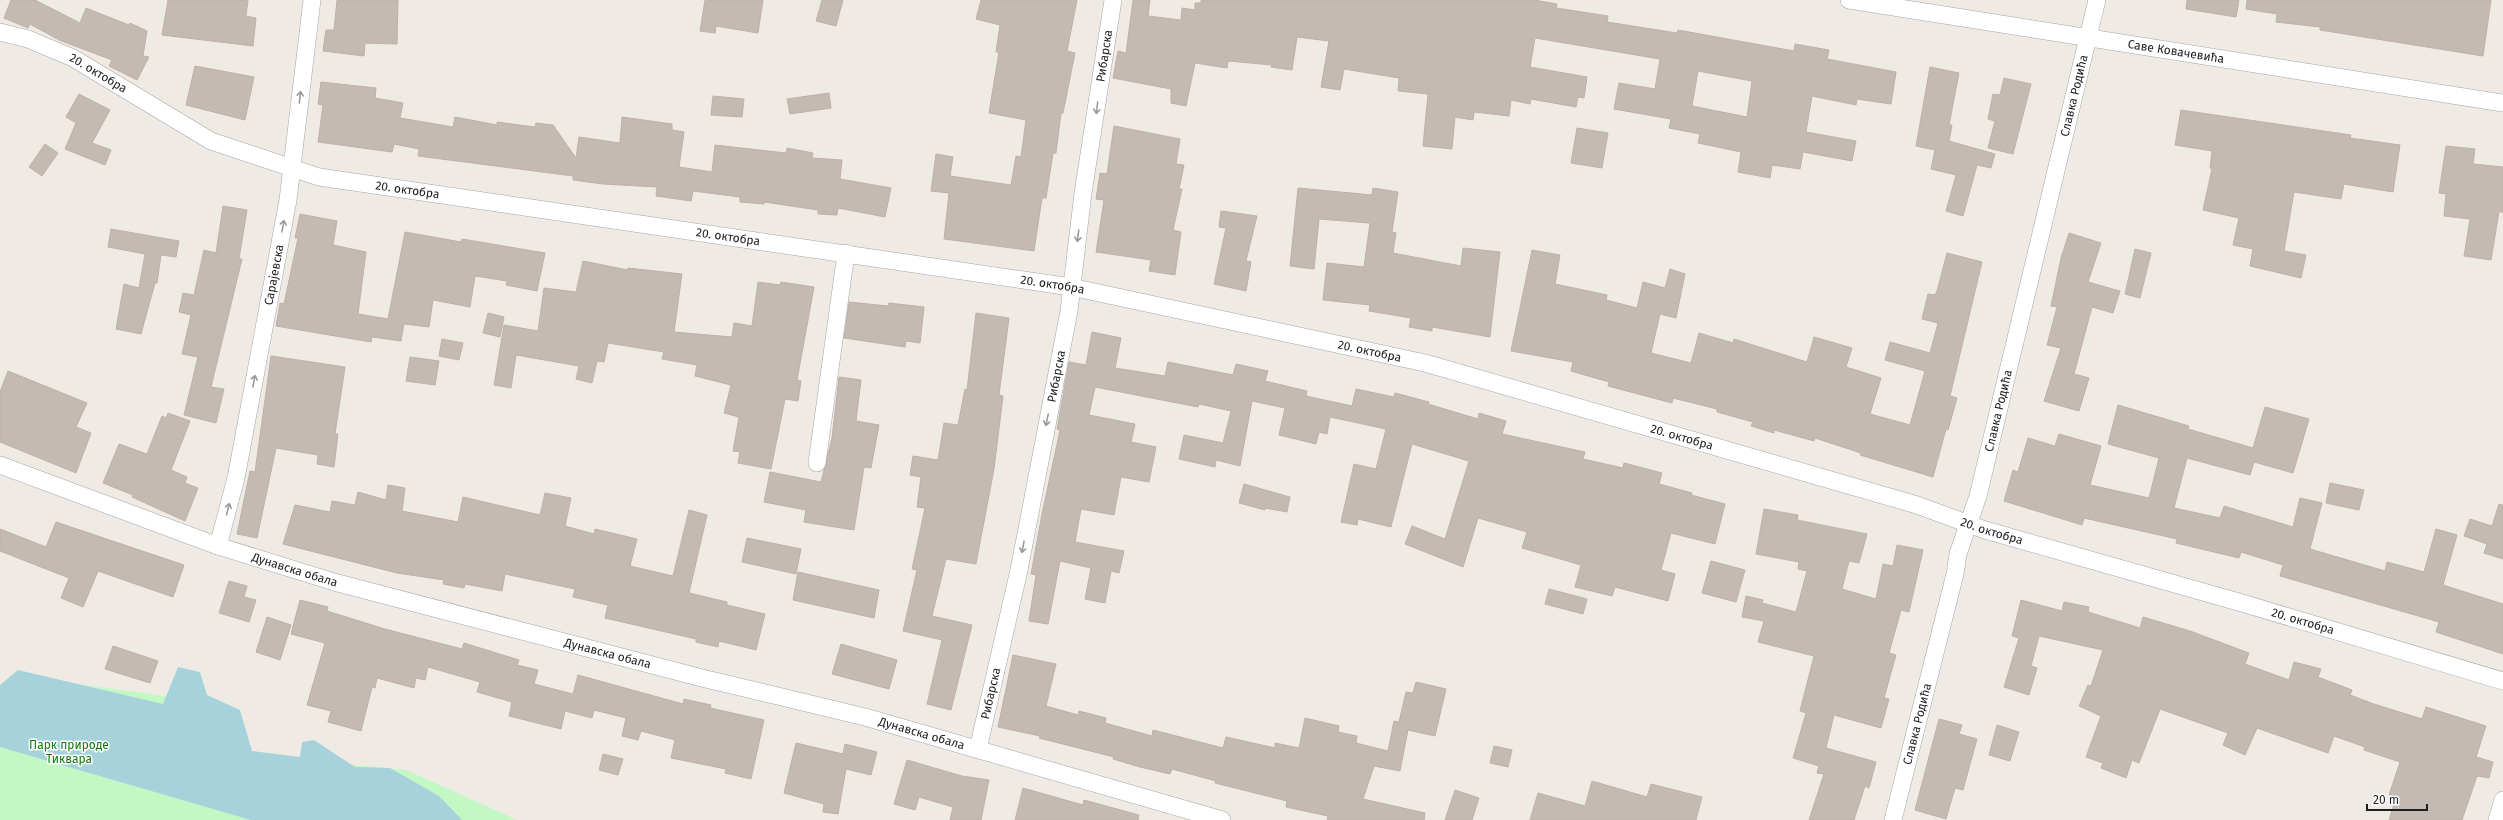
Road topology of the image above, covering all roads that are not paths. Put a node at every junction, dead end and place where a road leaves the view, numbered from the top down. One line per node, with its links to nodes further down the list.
1 (312, 0): 8 (street, Сарајевска, one-way to 1)
2 (1113, 0): 10 (street, Рибарска, one-way to 10)
3 (1849, 0): 6 (street, Саве Ковачевића)
4 (2097, 0): 6 (street, Славка Родића)
5 (0, 32): 8 (street, 20. октобра)
6 (2088, 38): 7 (street, Саве Ковачевића); 13 (street, Славка Родића)
7 (2503, 103)
8 (291, 167): 9 (street, 20. октобра); 14 (street, Сарајевска, one-way to 8)
9 (846, 253): 10 (street, 20. октобра); 11 (street)
10 (1071, 287): 13 (street, 20. октобра); 16 (street, Рибарска, one-way to 16)
11 (817, 463)
12 (0, 466): 14 (street, Дунавска обала)
13 (1969, 523): 15 (street, 20. октобра); 19 (street, Славка Родића)
14 (218, 546): 16 (street, Дунавска обала)
15 (2503, 681)
16 (978, 749): 18 (street, Дунавска обала)
17 (2503, 800): 20 (street)
18 (1222, 820)
19 (1893, 820)
20 (2497, 820)

